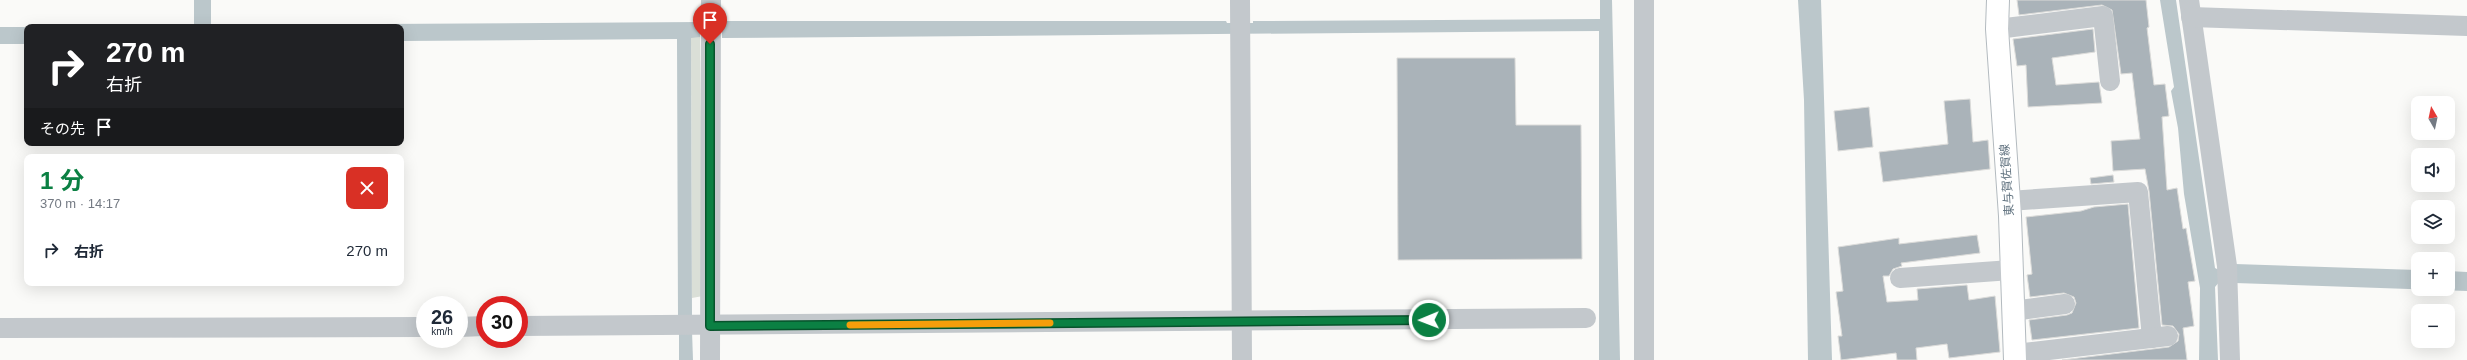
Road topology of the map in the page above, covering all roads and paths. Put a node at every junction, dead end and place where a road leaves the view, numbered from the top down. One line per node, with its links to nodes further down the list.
1 (1644, 0): 23 (street)
2 (1998, 0): 7 (main road, 東与賀佐賀線)
3 (2190, 8): 6 (street); 24 (street)
4 (711, 9): 17 (street)
5 (1240, 18): 15 (street)
6 (2467, 26)
7 (1997, 29): 8 (street); 9 (main road, 東与賀佐賀線)
8 (2110, 80)
9 (2008, 201): 10 (main road, 東与賀佐賀線); 20 (street)
10 (2012, 270): 11 (street); 13 (main road, 東与賀佐賀線)
11 (1900, 278)
12 (2064, 304): 13 (street)
13 (2013, 311): 20 (main road, 東与賀佐賀線)
14 (1586, 318): 15 (street)
15 (1242, 322): 17 (street); 22 (street)
16 (528, 326): 17 (street)
17 (694, 326): 21 (street)
18 (416, 327): 19 (street)
19 (0, 328)
20 (2013, 358)
21 (710, 360)
22 (1242, 360)
23 (1644, 360)
24 (2230, 360)

